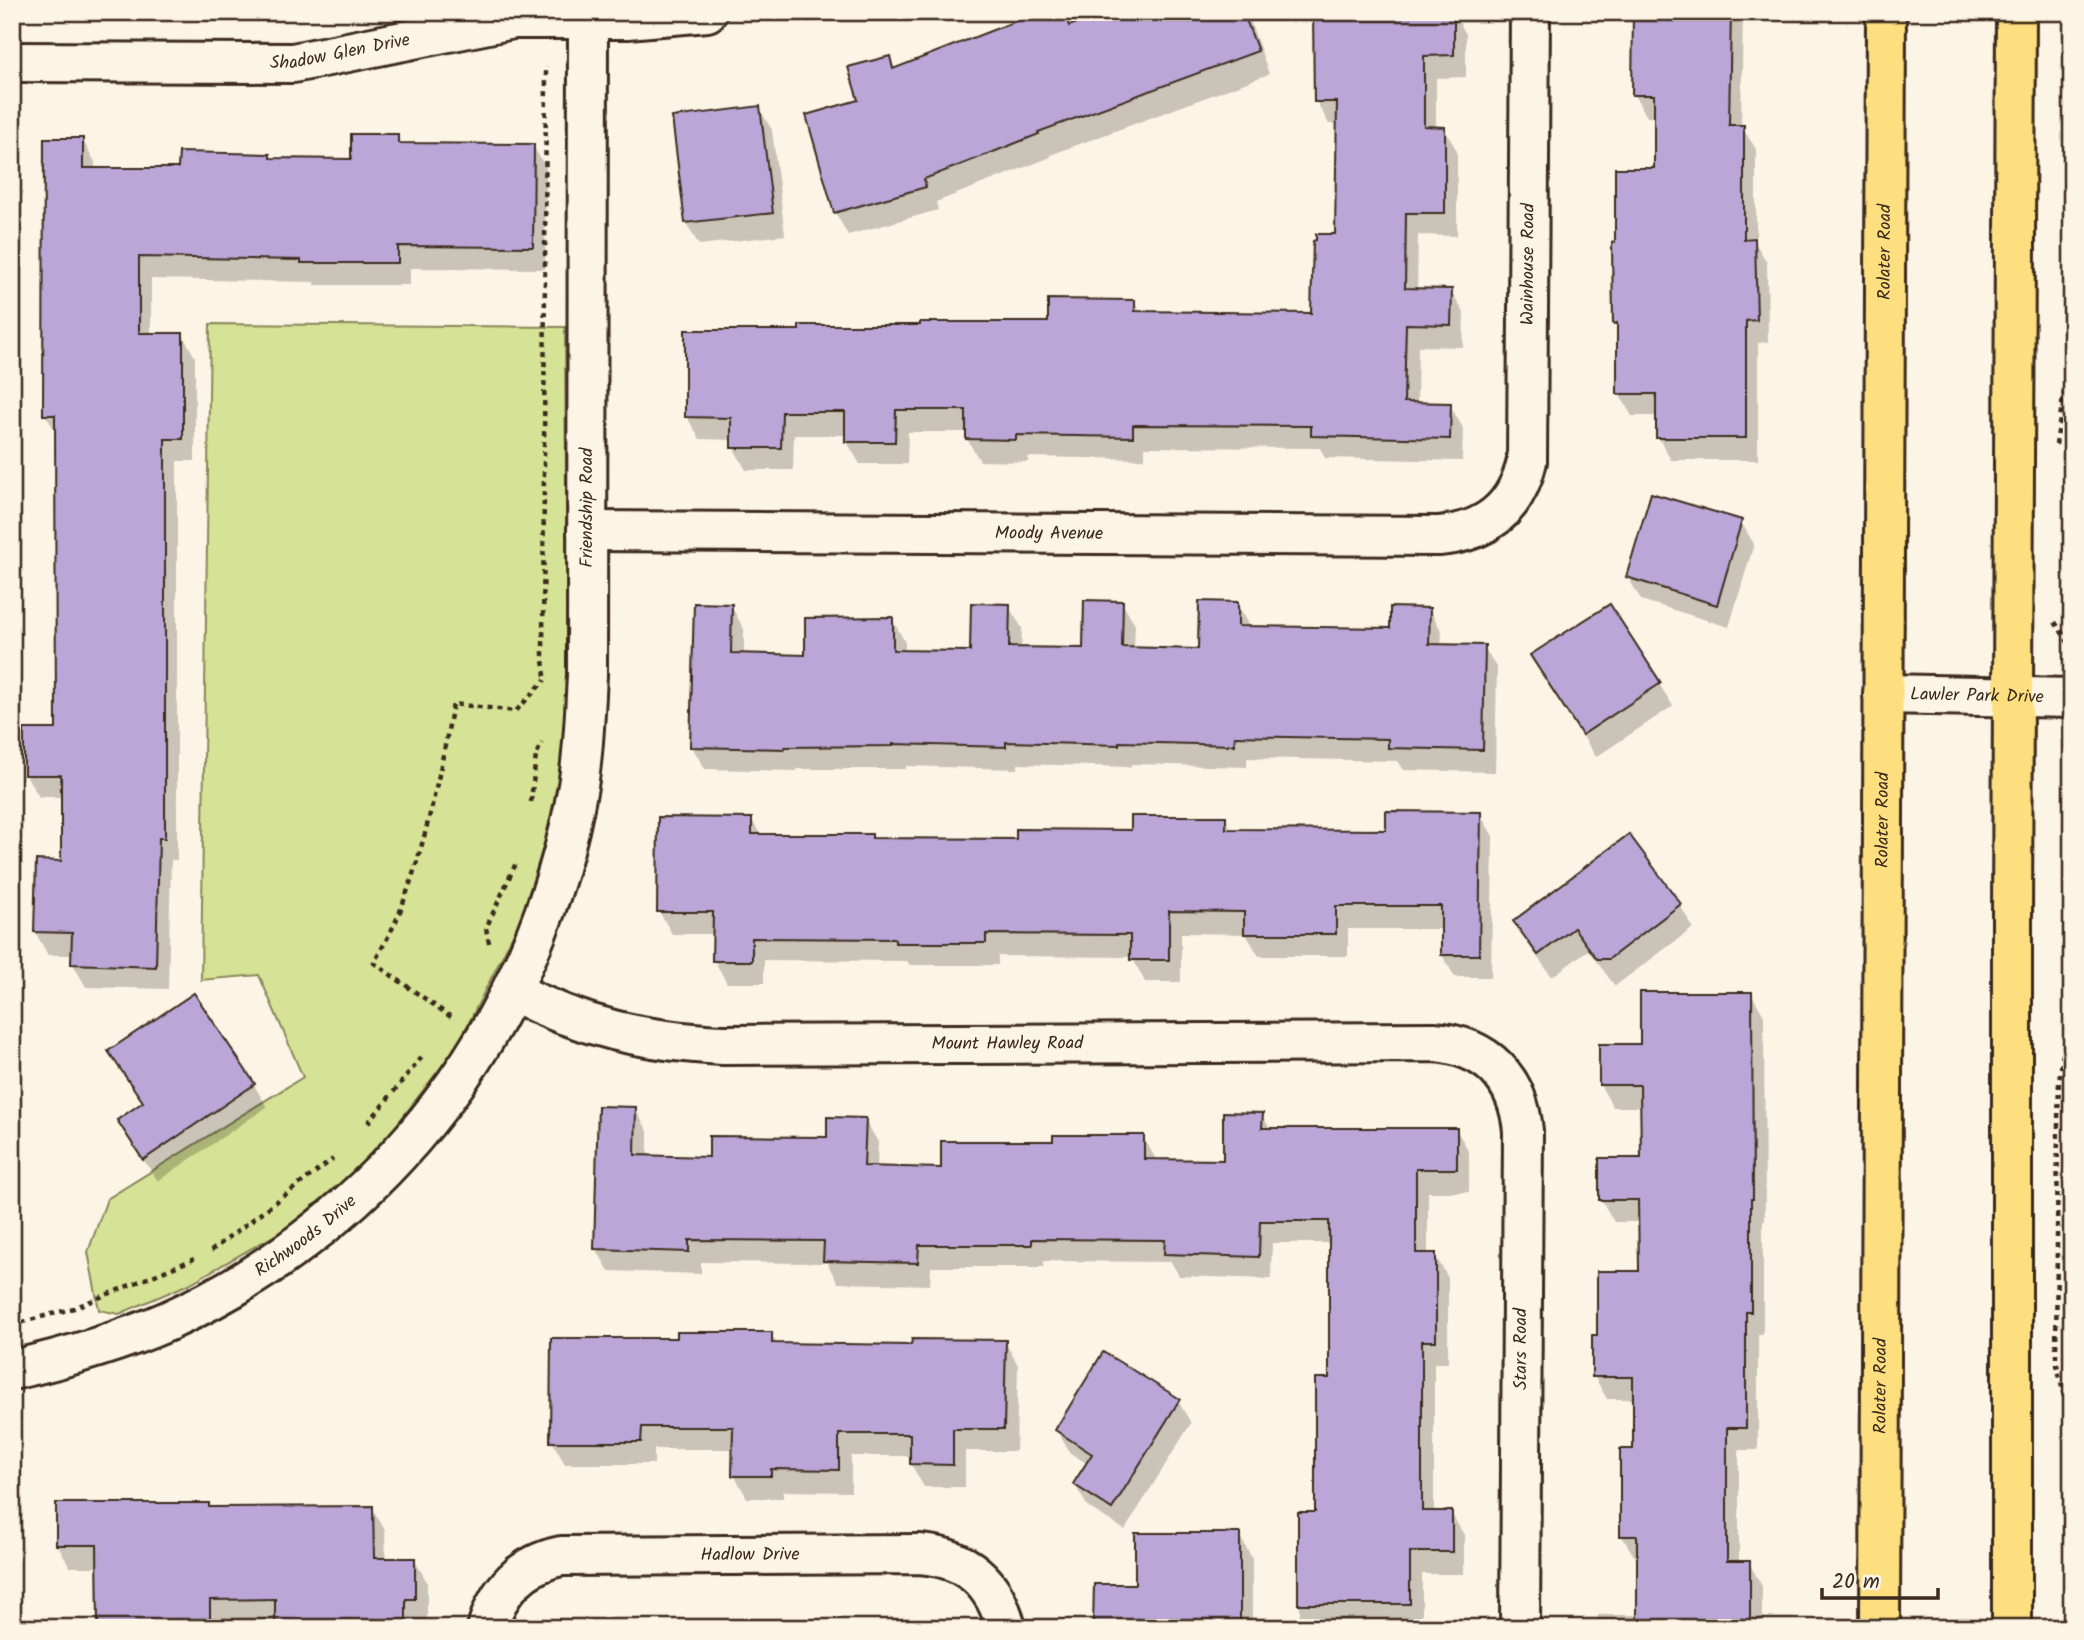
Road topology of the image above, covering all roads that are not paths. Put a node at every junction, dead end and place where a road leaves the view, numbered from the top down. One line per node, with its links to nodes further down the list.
1 (707, 12): 5 (street, Shadow Glen Drive)
2 (1530, 12): 7 (street, Wainhouse Road)
3 (1886, 12): 9 (main road, Rolater Road)
4 (2016, 12): 10 (main road)
5 (588, 16): 6 (street, Shadow Glen Drive); 8 (street, Friendship Road)
6 (12, 62)
7 (1504, 508): 8 (street, Moody Avenue)
8 (587, 531): 12 (street, Friendship Road)
9 (1884, 694): 10 (street, Lawler Park Drive); 18 (main road, Rolater Road)
10 (2012, 697): 11 (street, Lawler Park Drive); 19 (main road)
11 (2072, 698)
12 (512, 991): 13 (street, Mount Hawley Road); 14 (street, Richwoods Drive)
13 (1503, 1075): 17 (street, Stars Road)
14 (12, 1370)
15 (487, 1628): 16 (street, Hadlow Drive)
16 (1006, 1628)
17 (1520, 1628)
18 (1880, 1628)
19 (2012, 1628)

